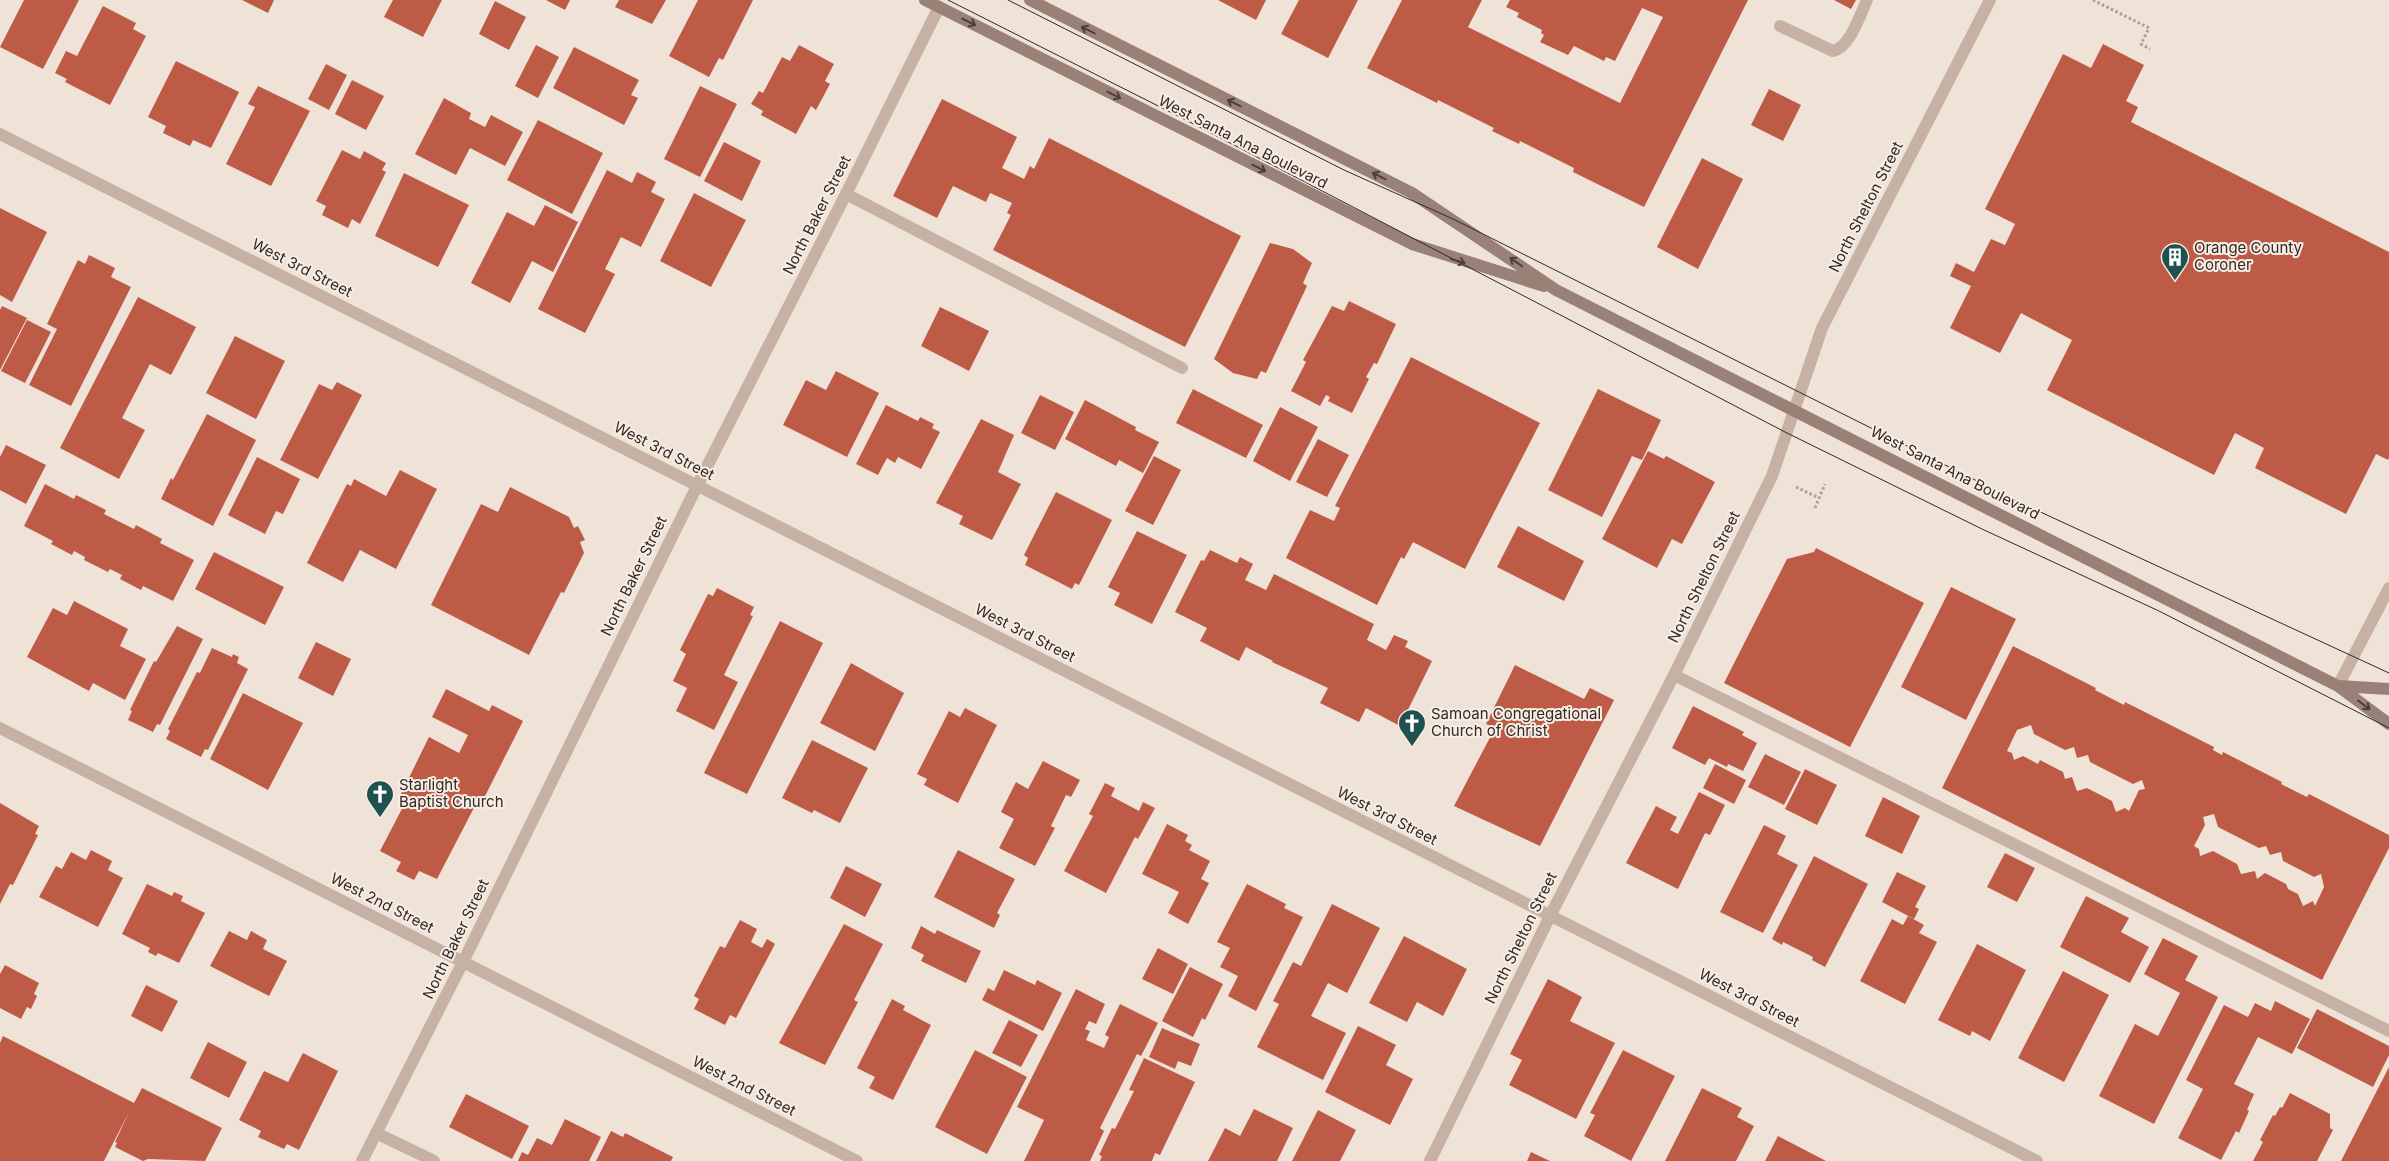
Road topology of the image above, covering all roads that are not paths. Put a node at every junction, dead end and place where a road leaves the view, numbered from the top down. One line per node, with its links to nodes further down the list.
1 (925, 0): 5 (main road, West Santa Ana Boulevard)
2 (1030, 0): 9 (main road, West Santa Ana Boulevard, one-way to 2)
3 (1867, 0): 6 (street)
4 (1990, 0): 11 (street, North Shelton Street)
5 (939, 7): 8 (street, North Baker Street); 9 (main road, West Santa Ana Boulevard, one-way to 9)
6 (1780, 26)
7 (0, 134): 12 (street, West 3rd Street)
8 (846, 194): 10 (street); 12 (street, North Baker Street)
9 (1556, 290): 11 (main road, West Santa Ana Boulevard)
10 (1182, 368)
11 (1793, 411): 14 (street, North Shelton Street); 15 (main road, West Santa Ana Boulevard)
12 (697, 486): 19 (street, West 3rd Street); 20 (street, North Baker Street)
13 (2389, 588): 15 (street)
14 (1674, 675): 19 (street, North Shelton Street); 21 (street)
15 (2338, 686): 16 (main road, West Santa Ana Boulevard); 17 (main road, West Santa Ana Boulevard, one-way to 17)
16 (2389, 689)
17 (2389, 724)
18 (0, 728): 20 (street, West 2nd Street)
19 (1550, 916): 26 (street, North Shelton Street); 27 (street, West 3rd Street)
20 (463, 962): 22 (street, North Baker Street); 25 (street, West 2nd Street)
21 (2389, 1032)
22 (376, 1132): 23 (street, North Baker Street); 24 (street)
23 (362, 1161)
24 (434, 1161)
25 (857, 1161)
26 (1430, 1161)
27 (2037, 1161)

